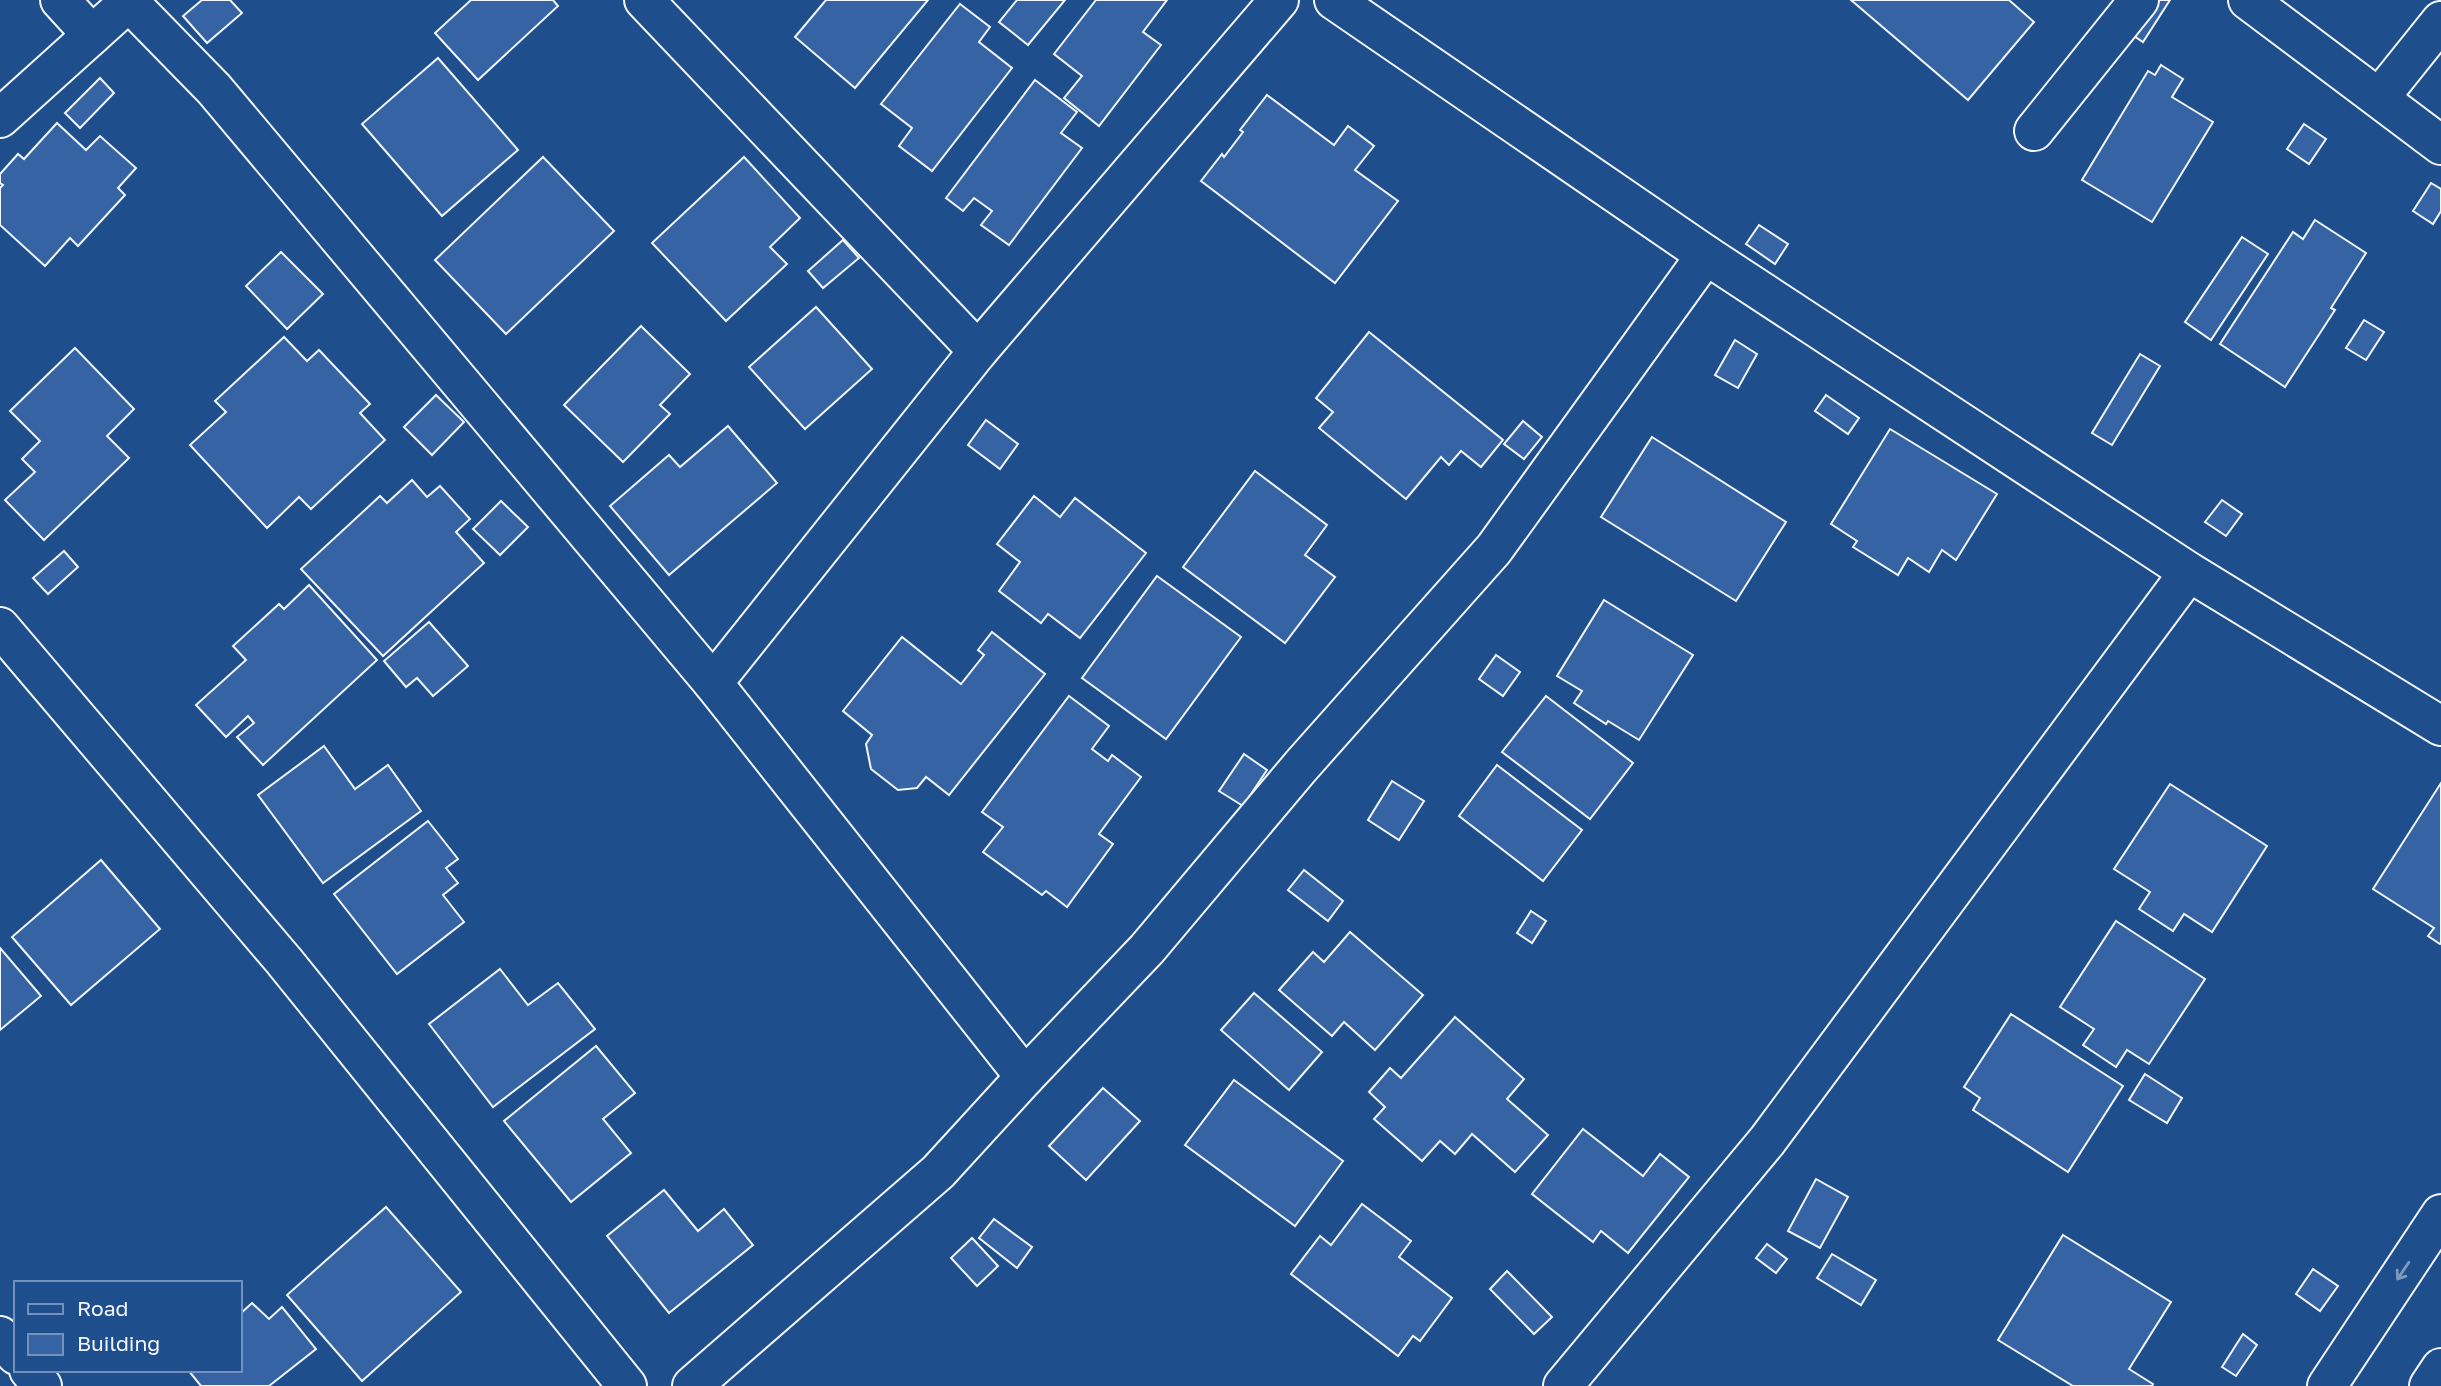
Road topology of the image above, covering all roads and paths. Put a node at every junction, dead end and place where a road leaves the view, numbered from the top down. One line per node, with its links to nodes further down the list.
1 (60, 0): 9 (street)
2 (644, 0): 15 (street)
3 (1279, 0): 15 (street)
4 (1334, 0): 14 (street)
5 (2139, 0): 12 (street)
6 (2248, 0): 10 (street)
7 (130, 1): 9 (street); 18 (street)
8 (2441, 21): 10 (street)
9 (92, 35): 11 (street)
10 (2380, 97): 13 (street)
11 (0, 118)
12 (2034, 131)
13 (2441, 145)
14 (1706, 256): 16 (street); 20 (street)
15 (978, 351): 18 (street)
16 (2189, 572): 19 (street); 29 (street)
17 (0, 627): 27 (street)
18 (713, 683): 20 (street)
19 (2441, 726)
20 (1025, 1077): 28 (street)
21 (2441, 1214): 30 (street, one-way to 30)
22 (0, 1336): 23 (street)
23 (14, 1353)
24 (2441, 1368): 31 (street)
25 (31, 1372): 26 (street)
26 (42, 1386)
27 (627, 1386)
28 (692, 1386)
29 (1563, 1386)
30 (2327, 1386)
31 (2428, 1386)

